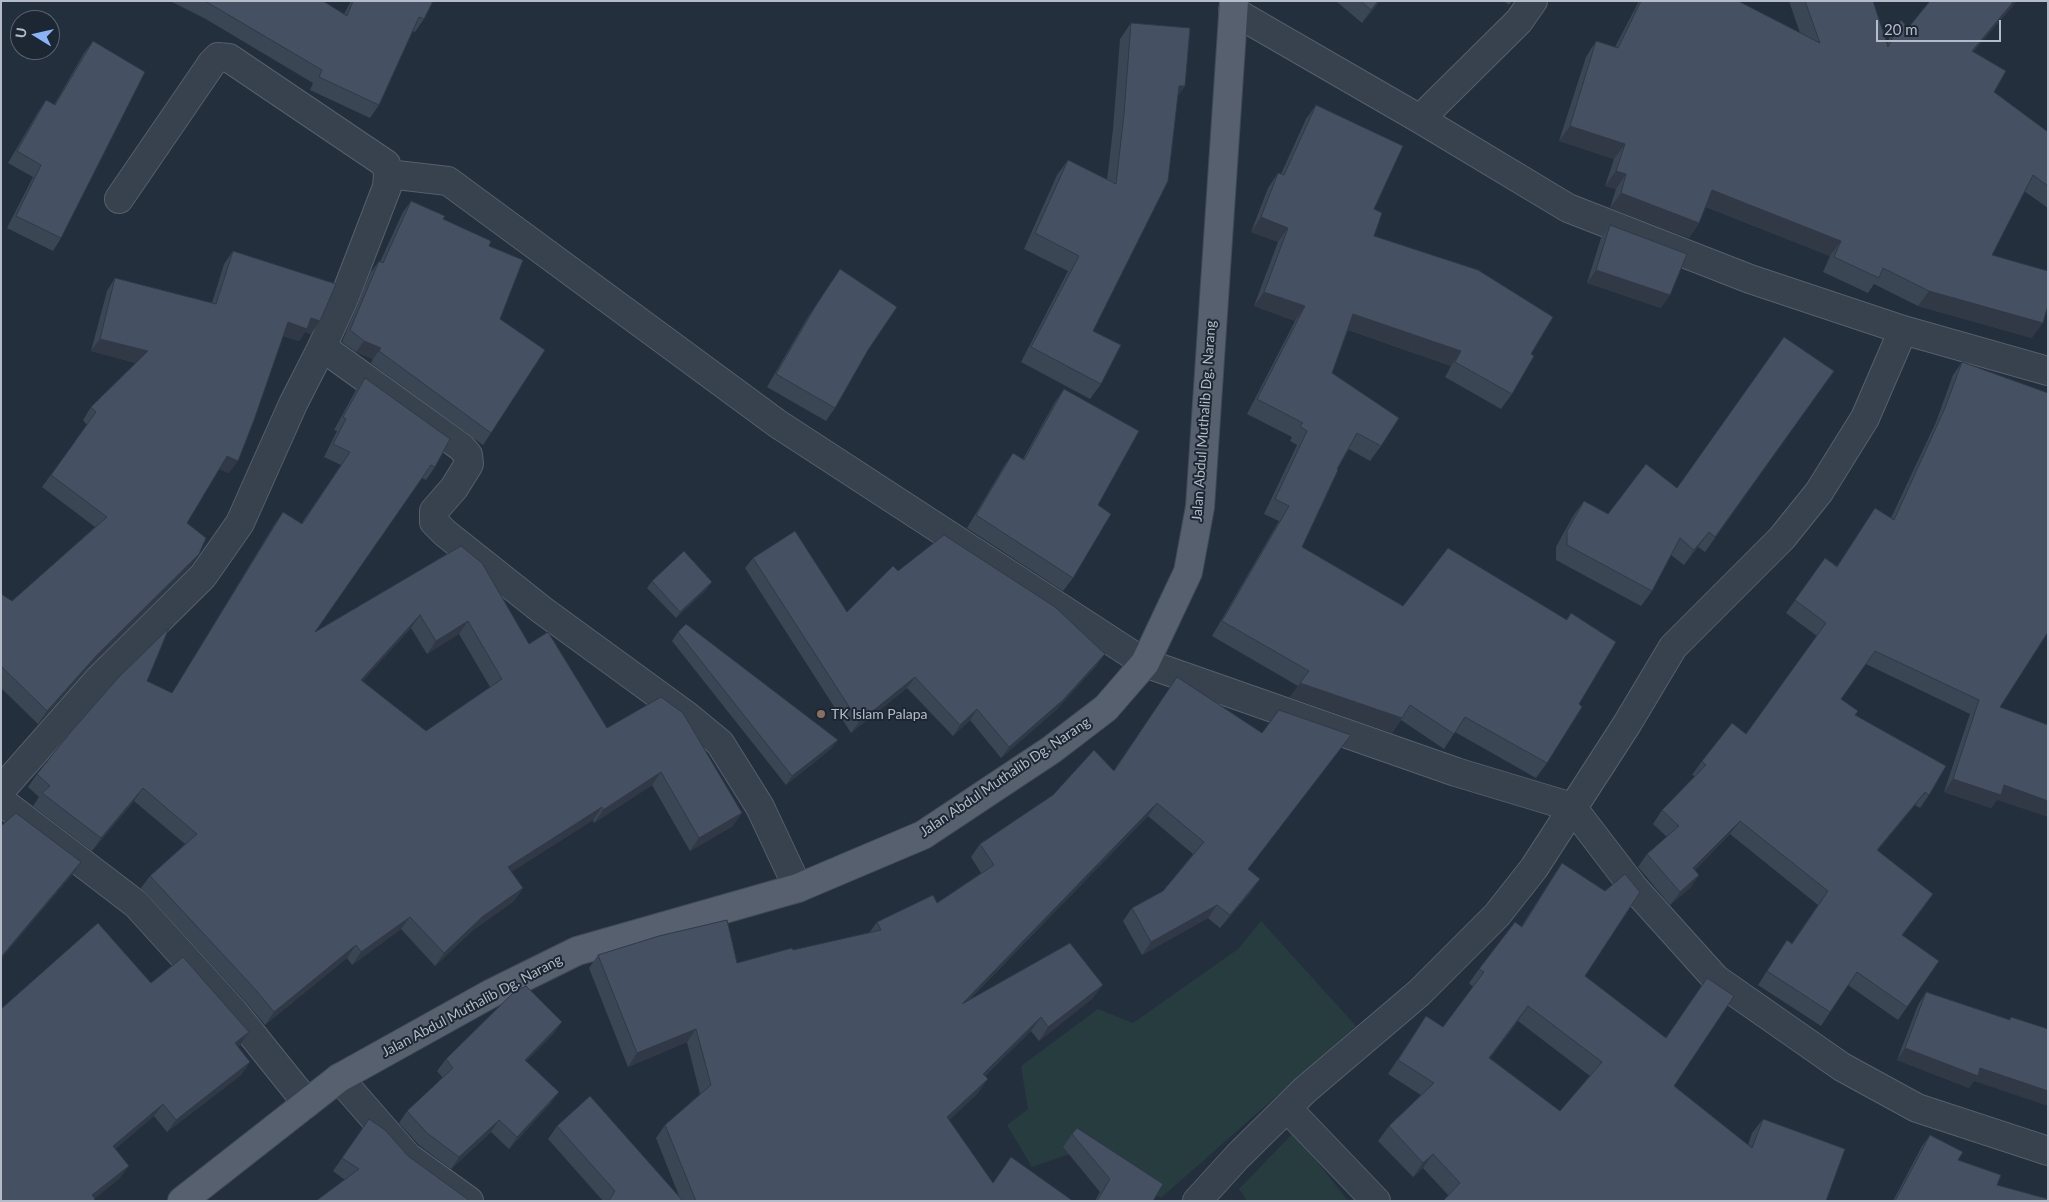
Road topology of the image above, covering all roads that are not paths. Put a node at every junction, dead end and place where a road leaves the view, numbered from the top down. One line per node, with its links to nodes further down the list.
1 (1533, 1): 3 (street)
2 (1233, 6): 3 (street); 9 (main road, Jalan Abdul Muthalib Dg. Narang)
3 (1420, 119): 6 (street)
4 (388, 174): 5 (street); 7 (street); 9 (street)
5 (119, 199)
6 (1903, 330): 8 (street); 12 (street)
7 (322, 347): 10 (street); 13 (street)
8 (2048, 371)
9 (1145, 663): 12 (street); 13 (main road, Jalan Abdul Muthalib Dg. Narang)
10 (1, 790)
11 (1, 802): 15 (street)
12 (1572, 808): 16 (street); 17 (street)
13 (798, 888): 14 (main road, Jalan Abdul Muthalib Dg. Narang)
14 (339, 1078): 15 (main road, Jalan Abdul Muthalib Dg. Narang); 19 (street)
15 (307, 1104): 18 (main road, Jalan Abdul Muthalib Dg. Narang)
16 (1287, 1108): 20 (street); 21 (street)
17 (2048, 1151)
18 (182, 1201)
19 (470, 1201)
20 (1197, 1201)
21 (1376, 1201)

